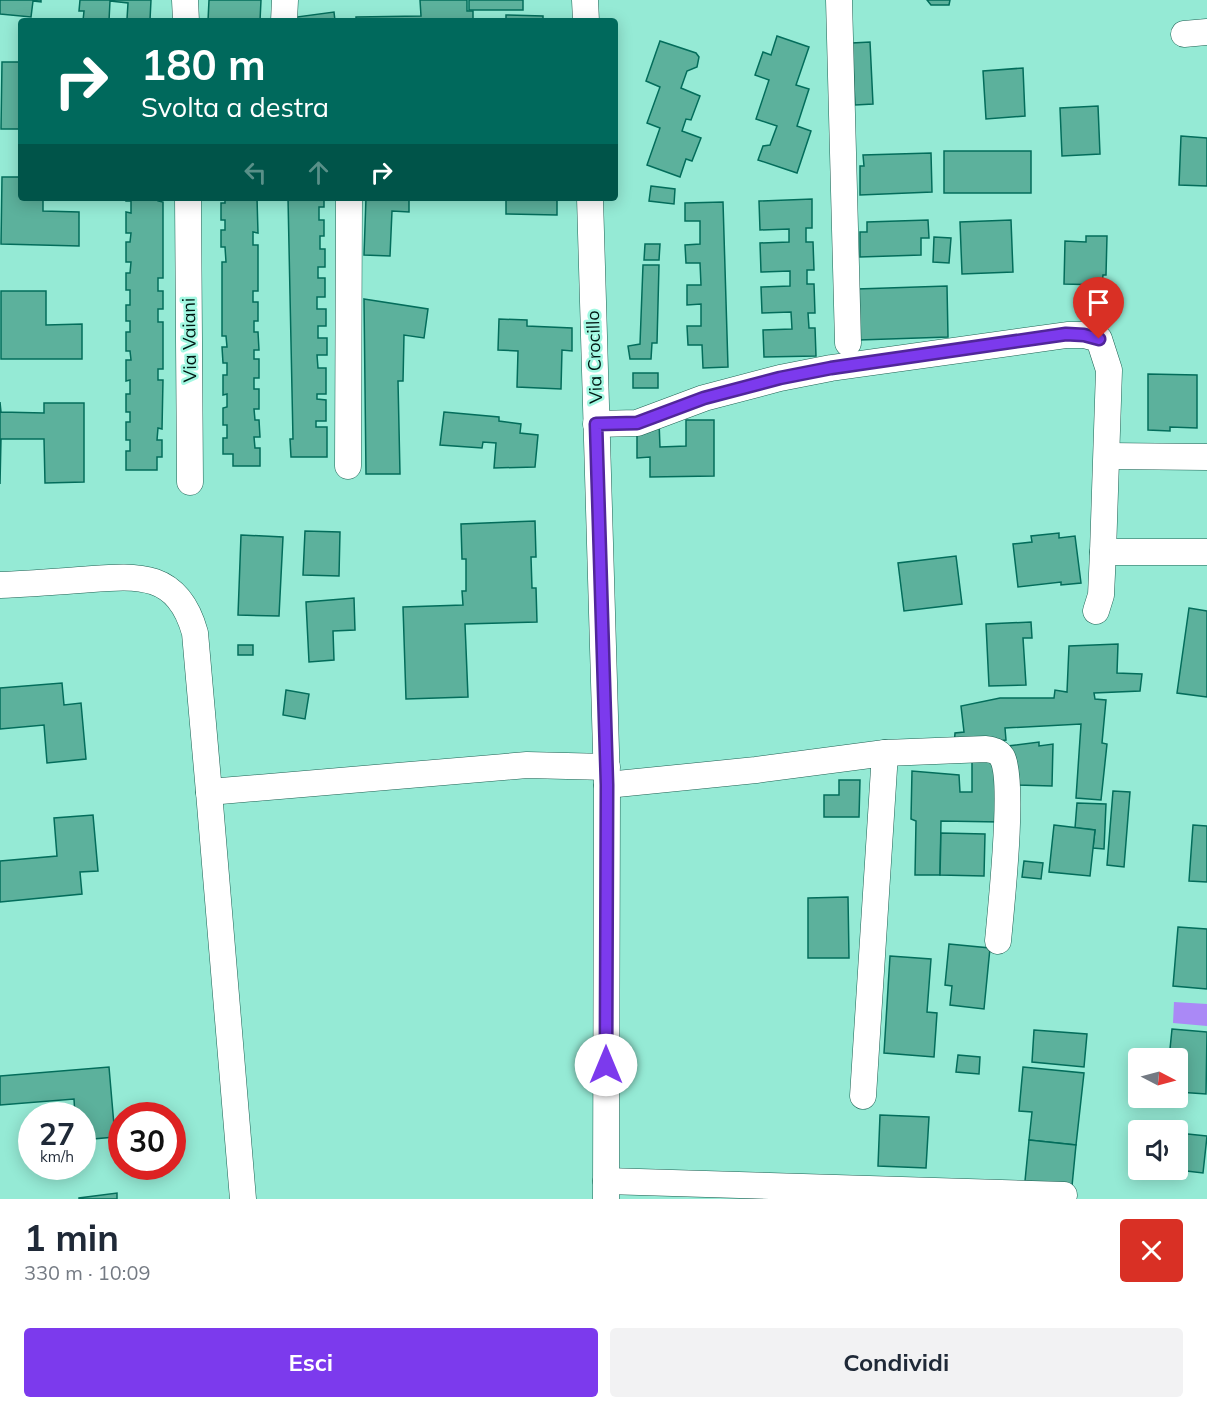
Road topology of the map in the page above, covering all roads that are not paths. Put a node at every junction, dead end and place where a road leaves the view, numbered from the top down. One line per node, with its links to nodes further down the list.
1 (186, 0): 5 (street)
2 (285, 0): 6 (street)
3 (585, 0): 7 (street)
4 (839, 0): 11 (street)
5 (186, 18)
6 (284, 18)
7 (586, 18)
8 (188, 201): 16 (street, Via Vaiani)
9 (349, 201): 15 (street)
10 (590, 201): 12 (street, Via Crocillo)
11 (848, 343)
12 (596, 424): 13 (street); 22 (street, Via Crocillo)
13 (1107, 456): 14 (street); 17 (street)
14 (1207, 457)
15 (348, 466)
16 (190, 482)
17 (1103, 552): 18 (street); 20 (street)
18 (1207, 552)
19 (0, 585): 23 (street)
20 (1096, 611)
21 (885, 753): 22 (street); 24 (street); 25 (street)
22 (607, 776): 23 (street); 26 (street, Via Crocillo)
23 (209, 792): 28 (street)
24 (998, 941)
25 (863, 1096)
26 (606, 1190): 27 (street)
27 (1064, 1195)
28 (243, 1199)

